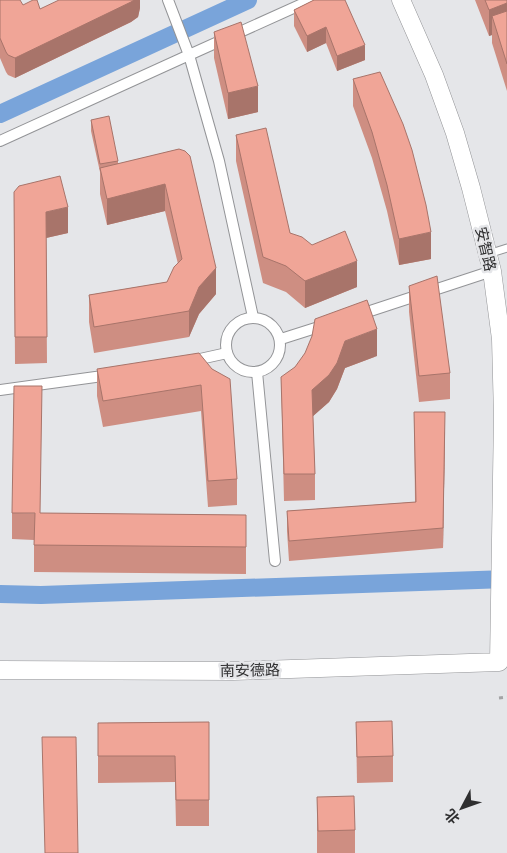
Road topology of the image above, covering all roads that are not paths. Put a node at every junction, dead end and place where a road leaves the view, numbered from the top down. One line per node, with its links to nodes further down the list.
1 (168, 0): 4 (street)
2 (311, 0): 4 (street)
3 (401, 0): 7 (street, 安智路)
4 (189, 55): 5 (street); 9 (street)
5 (0, 142)
6 (507, 248): 7 (lane)
7 (488, 254): 8 (street, 安智路)
8 (492, 271): 10 (street); 17 (street, 安智路)
9 (252, 317): 10 (street); 11 (street)
10 (281, 339): 13 (street)
11 (227, 353): 12 (street); 13 (street)
12 (184, 362)
13 (257, 372): 16 (street)
14 (118, 374): 15 (street)
15 (0, 390)
16 (275, 561)
17 (503, 662): 18 (street, 南安德路)
18 (0, 670)

